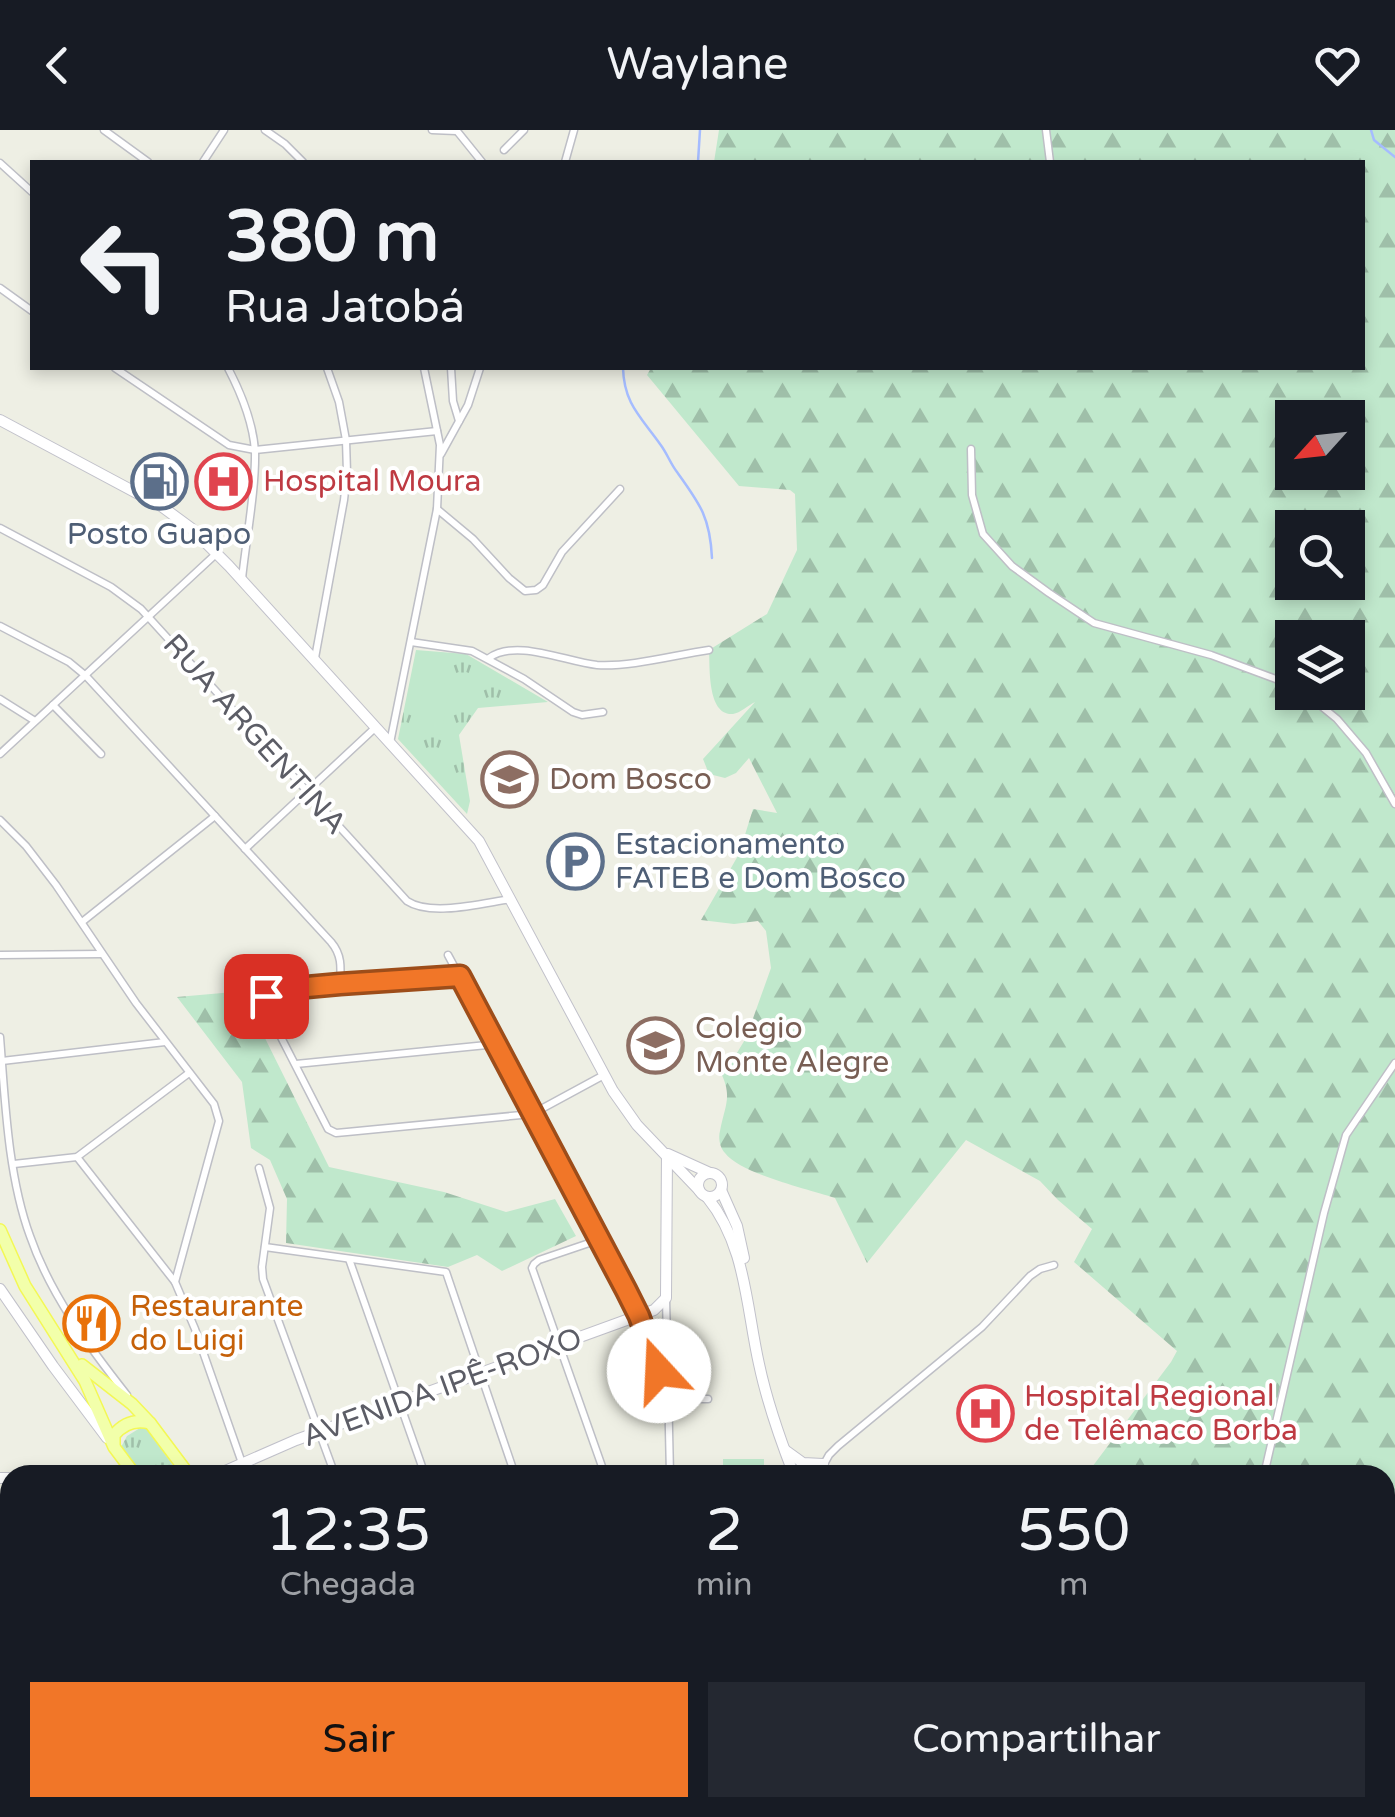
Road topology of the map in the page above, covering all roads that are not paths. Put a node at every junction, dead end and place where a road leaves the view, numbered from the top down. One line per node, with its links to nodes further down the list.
1 (104, 130): 10 (street)
2 (224, 130): 11 (street)
3 (265, 130): 12 (street)
4 (432, 130): 5 (street)
5 (457, 130): 13 (street)
6 (524, 130): 9 (street)
7 (574, 130): 14 (street)
8 (1046, 130): 15 (street)
9 (504, 150)
10 (145, 160)
11 (204, 160)
12 (302, 160)
13 (480, 160)
14 (566, 160)
15 (1050, 160)
16 (0, 162): 17 (street)
17 (30, 190)
18 (0, 288): 19 (street)
19 (30, 310)
20 (118, 370): 31 (street)
21 (229, 370): 31 (street)
22 (328, 370): 29 (street)
23 (424, 370): 28 (street)
24 (452, 370): 27 (street)
25 (479, 370): 27 (street)
26 (0, 420): 36 (main road)
27 (459, 422): 32 (street)
28 (437, 430): 29 (street); 32 (street)
29 (346, 440): 31 (street); 43 (street)
30 (971, 448): 45 (street)
31 (255, 450): 37 (street)
32 (440, 455): 34 (street)
33 (620, 490): 34 (street)
34 (437, 508): 40 (street)
35 (0, 528): 38 (street, RUA ARGENTINA)
36 (217, 553): 37 (main road); 38 (street)
37 (242, 580): 43 (main road)
38 (150, 617): 44 (street); 55 (street, RUA ARGENTINA)
39 (0, 626): 44 (street)
40 (411, 642): 42 (street); 52 (street)
41 (709, 650): 42 (street)
42 (489, 658): 49 (street)
43 (314, 660): 51 (main road)
44 (86, 676): 47 (street); 57 (street)
45 (1275, 679)
46 (0, 699): 50 (street)
47 (53, 705): 50 (street); 54 (street)
48 (1326, 710): 56 (street)
49 (603, 712)
50 (35, 721): 53 (street)
51 (376, 727): 52 (main road); 55 (street)
52 (390, 743): 60 (main road)
53 (0, 754)
54 (101, 754)
55 (308, 791): 59 (street); 60 (street, RUA ARGENTINA)
56 (1395, 804)
57 (215, 816): 59 (street); 61 (street)
58 (0, 820): 61 (street)
59 (245, 849): 66 (street)
60 (511, 899): 74 (main road)
61 (82, 922): 62 (street)
62 (102, 954): 63 (street); 68 (street)
63 (0, 955)
64 (448, 955): 65 (street)
65 (460, 976): 66 (street); 69 (street)
66 (340, 984): 72 (street)
67 (0, 1037): 70 (street)
68 (165, 1042): 70 (street); 73 (street)
69 (497, 1044): 72 (street); 75 (street)
70 (2, 1061): 78 (street)
71 (1395, 1063): 116 (street)
72 (296, 1064): 75 (street)
73 (190, 1073): 77 (street); 90 (street)
74 (604, 1075): 75 (street); 76 (main road)
75 (532, 1114): 85 (street)
76 (667, 1154): 79 (main road); 82 (main road); 92 (main road)
77 (77, 1156): 78 (street); 90 (street)
78 (14, 1164): 100 (street)
79 (692, 1164): 81 (main road); 82 (main road)
80 (260, 1168): 86 (street)
81 (710, 1173): 82 (main road); 83 (main road)
82 (700, 1190): 83 (main road); 89 (main road)
83 (722, 1190): 89 (main road)
84 (0, 1230): 94 (main road)
85 (600, 1239): 93 (street); 95 (street)
86 (265, 1247): 87 (street); 101 (street)
87 (349, 1259): 96 (street); 99 (street)
88 (1054, 1264): 115 (street)
89 (744, 1279): 103 (main road)
90 (175, 1282): 104 (street)
91 (0, 1289): 102 (main road)
92 (666, 1298): 93 (main road, AVENIDA IPÊ-ROXO); 97 (street)
93 (639, 1316): 95 (main road, AVENIDA IPÊ-ROXO); 97 (street)
94 (62, 1344): 100 (main road); 102 (main road)
95 (559, 1345): 96 (main road, AVENIDA IPÊ-ROXO); 111 (street)
96 (479, 1374): 99 (main road, AVENIDA IPÊ-ROXO); 110 (street)
97 (669, 1399): 98 (street); 112 (street)
98 (708, 1399)
99 (400, 1402): 101 (main road, AVENIDA IPÊ-ROXO); 109 (street)
100 (150, 1422): 102 (main road); 106 (main road)
101 (320, 1432): 104 (main road, AVENIDA IPÊ-ROXO); 108 (street)
102 (114, 1447): 105 (main road)
103 (784, 1450): 113 (main road); 114 (main road)
104 (242, 1463): 107 (main road, AVENIDA IPÊ-ROXO)
105 (128, 1465)
106 (182, 1465)
107 (238, 1465)
108 (332, 1465)
109 (422, 1465)
110 (511, 1465)
111 (601, 1465)
112 (670, 1465)
113 (790, 1465)
114 (807, 1465)
115 (823, 1465)
116 (1266, 1465)
117 (532, 1817): 118 (main road)
118 (542, 1817)

